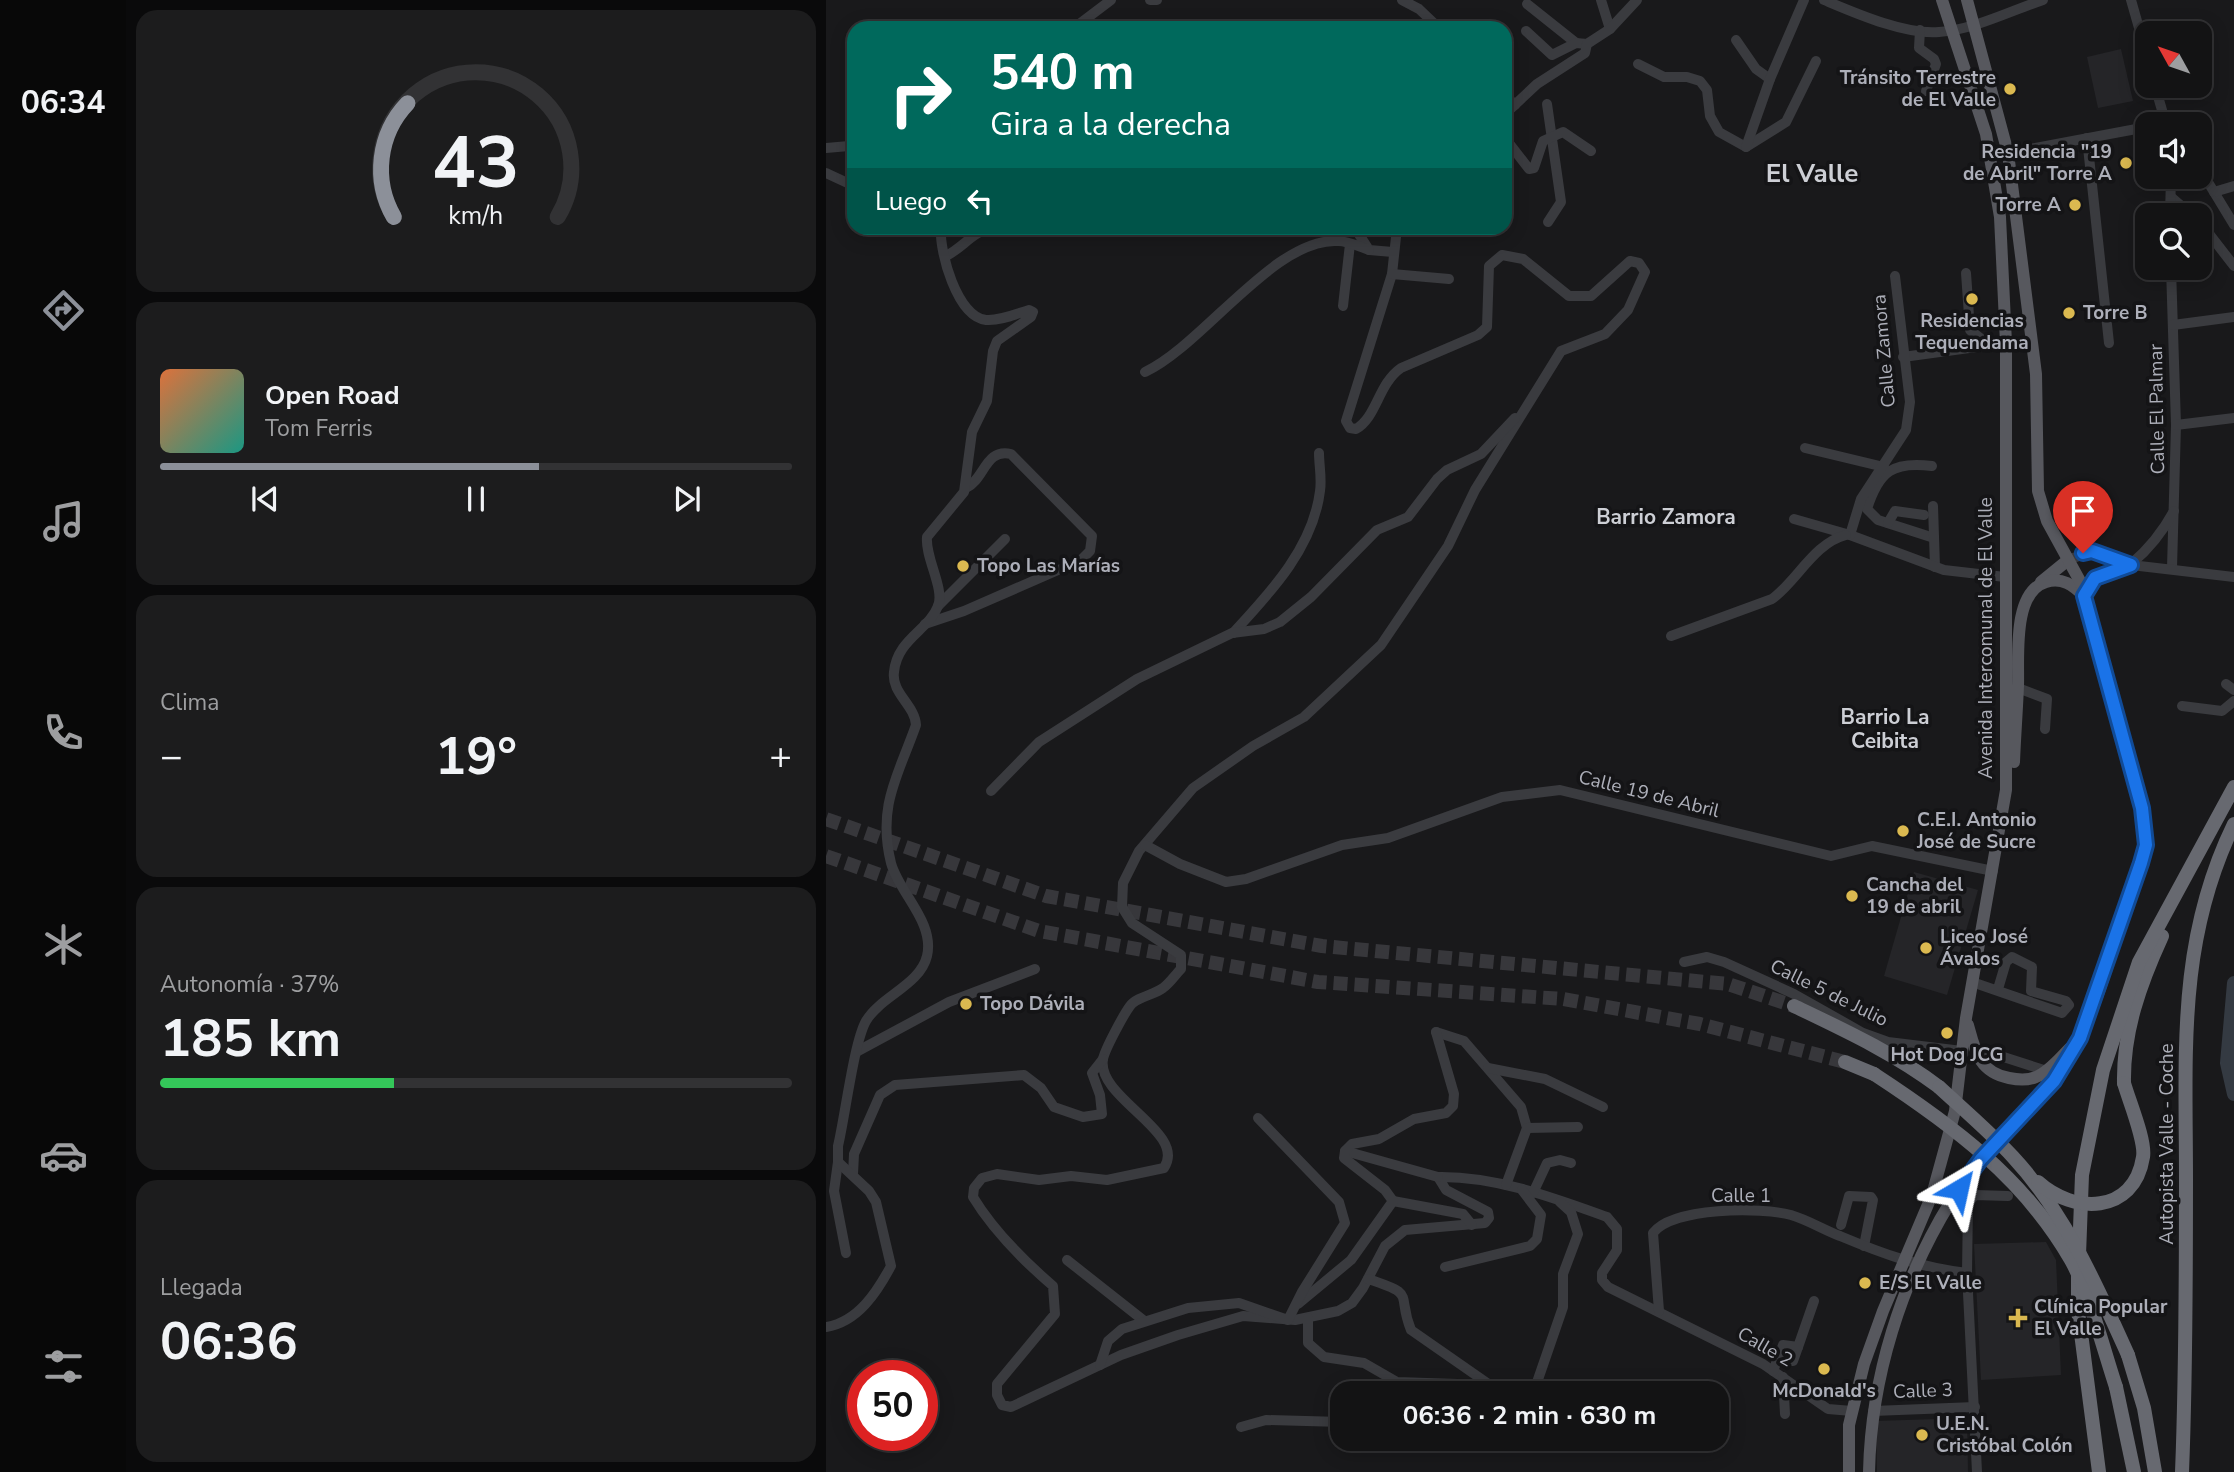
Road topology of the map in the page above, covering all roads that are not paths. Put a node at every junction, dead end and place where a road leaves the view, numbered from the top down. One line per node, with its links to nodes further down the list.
1 (1111, 0): 14 (street)
2 (1150, 0): 12 (street)
3 (1402, 0): 15 (street)
4 (1601, 0): 18 (street)
5 (1637, 0): 18 (street)
6 (1804, 0): 26 (street)
7 (1824, 0): 19 (street)
8 (1942, 0): 20 (main road, Avenida Intercomunal de El Valle)
9 (1967, 0): 17 (main road)
10 (2043, 0): 17 (street)
11 (2132, 0): 16 (street)
12 (1157, 1)
13 (1527, 4): 23 (street)
14 (1083, 21)
15 (1432, 21)
16 (2138, 21)
17 (1975, 23): 20 (street); 40 (main road)
18 (1610, 29): 23 (street)
19 (1920, 30): 20 (street); 27 (street)
20 (1955, 30): 70 (main road, Avenida Intercomunal de El Valle)
21 (1525, 31): 23 (street)
22 (1736, 40): 26 (street)
23 (1581, 44): 30 (street)
24 (1815, 61): 37 (street)
25 (1638, 64): 37 (street)
26 (1770, 79): 37 (street)
27 (1926, 91)
28 (1512, 102): 30 (street)
29 (1547, 103): 33 (street)
30 (1515, 105): 31 (street)
31 (1512, 108)
32 (2135, 129): 34 (street)
33 (1553, 135): 36 (street); 39 (street); 50 (street)
34 (2087, 138): 40 (street); 71 (street)
35 (847, 146): 38 (street)
36 (1512, 147)
37 (1746, 147)
38 (826, 148)
39 (1591, 151)
40 (2008, 153): 91 (main road)
41 (826, 173): 42 (street)
42 (847, 183)
43 (2234, 186): 46 (street)
44 (2171, 189): 47 (street)
45 (2212, 189): 46 (street)
46 (2214, 192): 51 (street)
47 (2171, 197): 48 (street); 49 (street)
48 (2171, 203)
49 (2178, 203)
50 (1548, 222)
51 (2234, 225)
52 (941, 235): 60 (street)
53 (972, 235): 60 (street)
54 (1360, 235): 58 (street)
55 (1396, 235): 59 (street)
56 (2212, 238): 61 (street)
57 (1350, 244): 58 (street); 67 (street); 74 (street)
58 (1370, 250): 59 (street)
59 (1393, 252): 63 (street)
60 (946, 256): 82 (street)
61 (2234, 266)
62 (1966, 273): 72 (street)
63 (1392, 274): 65 (street); 75 (street)
64 (1895, 276): 73 (street, Calle Zamora)
65 (1449, 279)
66 (2171, 280): 69 (street, Calle El Palmar)
67 (1343, 306)
68 (2234, 317): 69 (street)
69 (2173, 325): 77 (street, Calle El Palmar)
70 (2006, 343): 72 (street); 95 (main road, Avenida Intercomunal de El Valle)
71 (2109, 343)
72 (1983, 346): 73 (street)
73 (1903, 357): 81 (street, Calle Zamora)
74 (1145, 372)
75 (1535, 397): 101 (street); 112 (street)
76 (2234, 418): 77 (street)
77 (2176, 425): 84 (street, Calle El Palmar)
78 (1805, 448): 81 (street)
79 (1319, 453): 101 (street)
80 (1931, 466): 87 (street)
81 (1884, 467): 88 (street, Calle Zamora)
82 (966, 488): 99 (street); 100 (street)
83 (1933, 506): 89 (street)
84 (2175, 508): 92 (street); 94 (street, Calle El Palmar)
85 (1924, 515): 87 (street)
86 (1794, 519): 88 (street)
87 (1888, 523): 89 (street)
88 (1850, 535): 93 (street); 102 (street)
89 (1934, 538): 93 (street)
90 (1005, 539): 99 (street)
91 (2068, 560): 92 (street); 97 (main road); 98 (main road)
92 (2131, 565): 94 (street); 98 (street)
93 (1936, 567): 95 (street)
94 (2172, 568): 96 (street)
95 (2005, 577): 108 (main road, Avenida Intercomunal de El Valle)
96 (2234, 578)
97 (2038, 585): 98 (main road); 103 (main road)
98 (2084, 596): 122 (main road)
99 (938, 606): 100 (street)
100 (925, 624): 123 (street)
101 (1232, 633): 109 (street)
102 (1671, 636)
103 (2018, 688): 106 (street); 108 (main road)
104 (2234, 701): 105 (street)
105 (2182, 706)
106 (2045, 730)
107 (2234, 787): 115 (highway)
108 (2006, 790): 114 (main road, Avenida Intercomunal de El Valle)
109 (990, 791)
110 (2234, 824): 113 (highway, Autopista Valle - Coche)
111 (2234, 834): 113 (highway)
112 (1145, 845): 114 (street, Calle 19 de Abril); 126 (street)
113 (2220, 854): 183 (highway, Autopista Valle - Coche)
114 (1993, 871): 118 (main road, Avenida Intercomunal de El Valle)
115 (2179, 886): 135 (highway, bridge); 180 (highway)
116 (1684, 962): 124 (street, Calle 5 de Julio)
117 (1035, 969): 123 (street)
118 (1972, 982): 119 (street); 121 (main road, Avenida Intercomunal de El Valle)
119 (1998, 989): 119 (street)
120 (1794, 1006): 135 (highway, bridge)
121 (1966, 1018): 124 (main road, Avenida Intercomunal de El Valle); 129 (main road)
122 (2080, 1038): 129 (main road); 152 (main road)
123 (858, 1051): 136 (street)
124 (1962, 1051): 151 (main road, Avenida Intercomunal de El Valle)
125 (1988, 1052): 129 (street)
126 (1103, 1059): 138 (street); 165 (street)
127 (1845, 1062): 181 (highway, bridge)
128 (1487, 1068): 130 (street); 133 (street); 134 (street)
129 (2047, 1071)
130 (1602, 1107)
131 (1258, 1118): 157 (street)
132 (1578, 1126): 133 (street)
133 (1527, 1128): 140 (street)
134 (1345, 1151): 139 (street); 145 (street)
135 (2014, 1159): 182 (highway, bridge)
136 (838, 1162): 138 (street); 149 (street)
137 (1571, 1163): 142 (street)
138 (853, 1174): 162 (street)
139 (1438, 1177): 140 (street); 146 (street)
140 (1506, 1185): 141 (street)
141 (1522, 1190): 142 (street); 153 (street)
142 (1533, 1193): 144 (street)
143 (2008, 1196): 154 (street)
144 (1557, 1199): 158 (street, Calle 2); 170 (street)
145 (1393, 1201): 146 (street); 157 (street)
146 (1472, 1225): 155 (street)
147 (1842, 1225): 148 (street)
148 (1864, 1246): 151 (street, Calle 1); 158 (street, Calle 1)
149 (846, 1253)
150 (1067, 1260): 160 (street)
151 (1904, 1261): 152 (street, Calle 1); 173 (main road, Avenida Intercomunal de El Valle)
152 (1918, 1265): 154 (street); 172 (main road)
153 (1445, 1267)
154 (1967, 1273): 171 (street)
155 (1368, 1279): 159 (street); 169 (street)
156 (1814, 1301): 163 (street)
157 (1297, 1305): 161 (street)
158 (1659, 1311): 166 (street, Calle 2)
159 (1308, 1318): 161 (street); 168 (street)
160 (1143, 1320): 161 (street); 165 (street)
161 (1288, 1320): 165 (street)
162 (826, 1327)
163 (1798, 1347): 164 (street); 166 (street)
164 (1793, 1361)
165 (1100, 1365)
166 (1773, 1371): 167 (street, Calle 2)
167 (1783, 1377): 173 (street, Calle 2); 174 (street)
168 (1395, 1381)
169 (1484, 1381)
170 (1533, 1381)
171 (1975, 1407): 172 (street, Calle 3); 179 (street)
172 (1873, 1410): 178 (main road)
173 (1852, 1411): 177 (main road, Avenida Intercomunal de El Valle)
174 (1785, 1414)
175 (1330, 1422): 176 (street)
176 (1241, 1427)
177 (1849, 1472)
178 (1869, 1472)
179 (1977, 1472)
180 (2099, 1472)
181 (2134, 1472)
182 (2155, 1472)
183 (2182, 1472)

